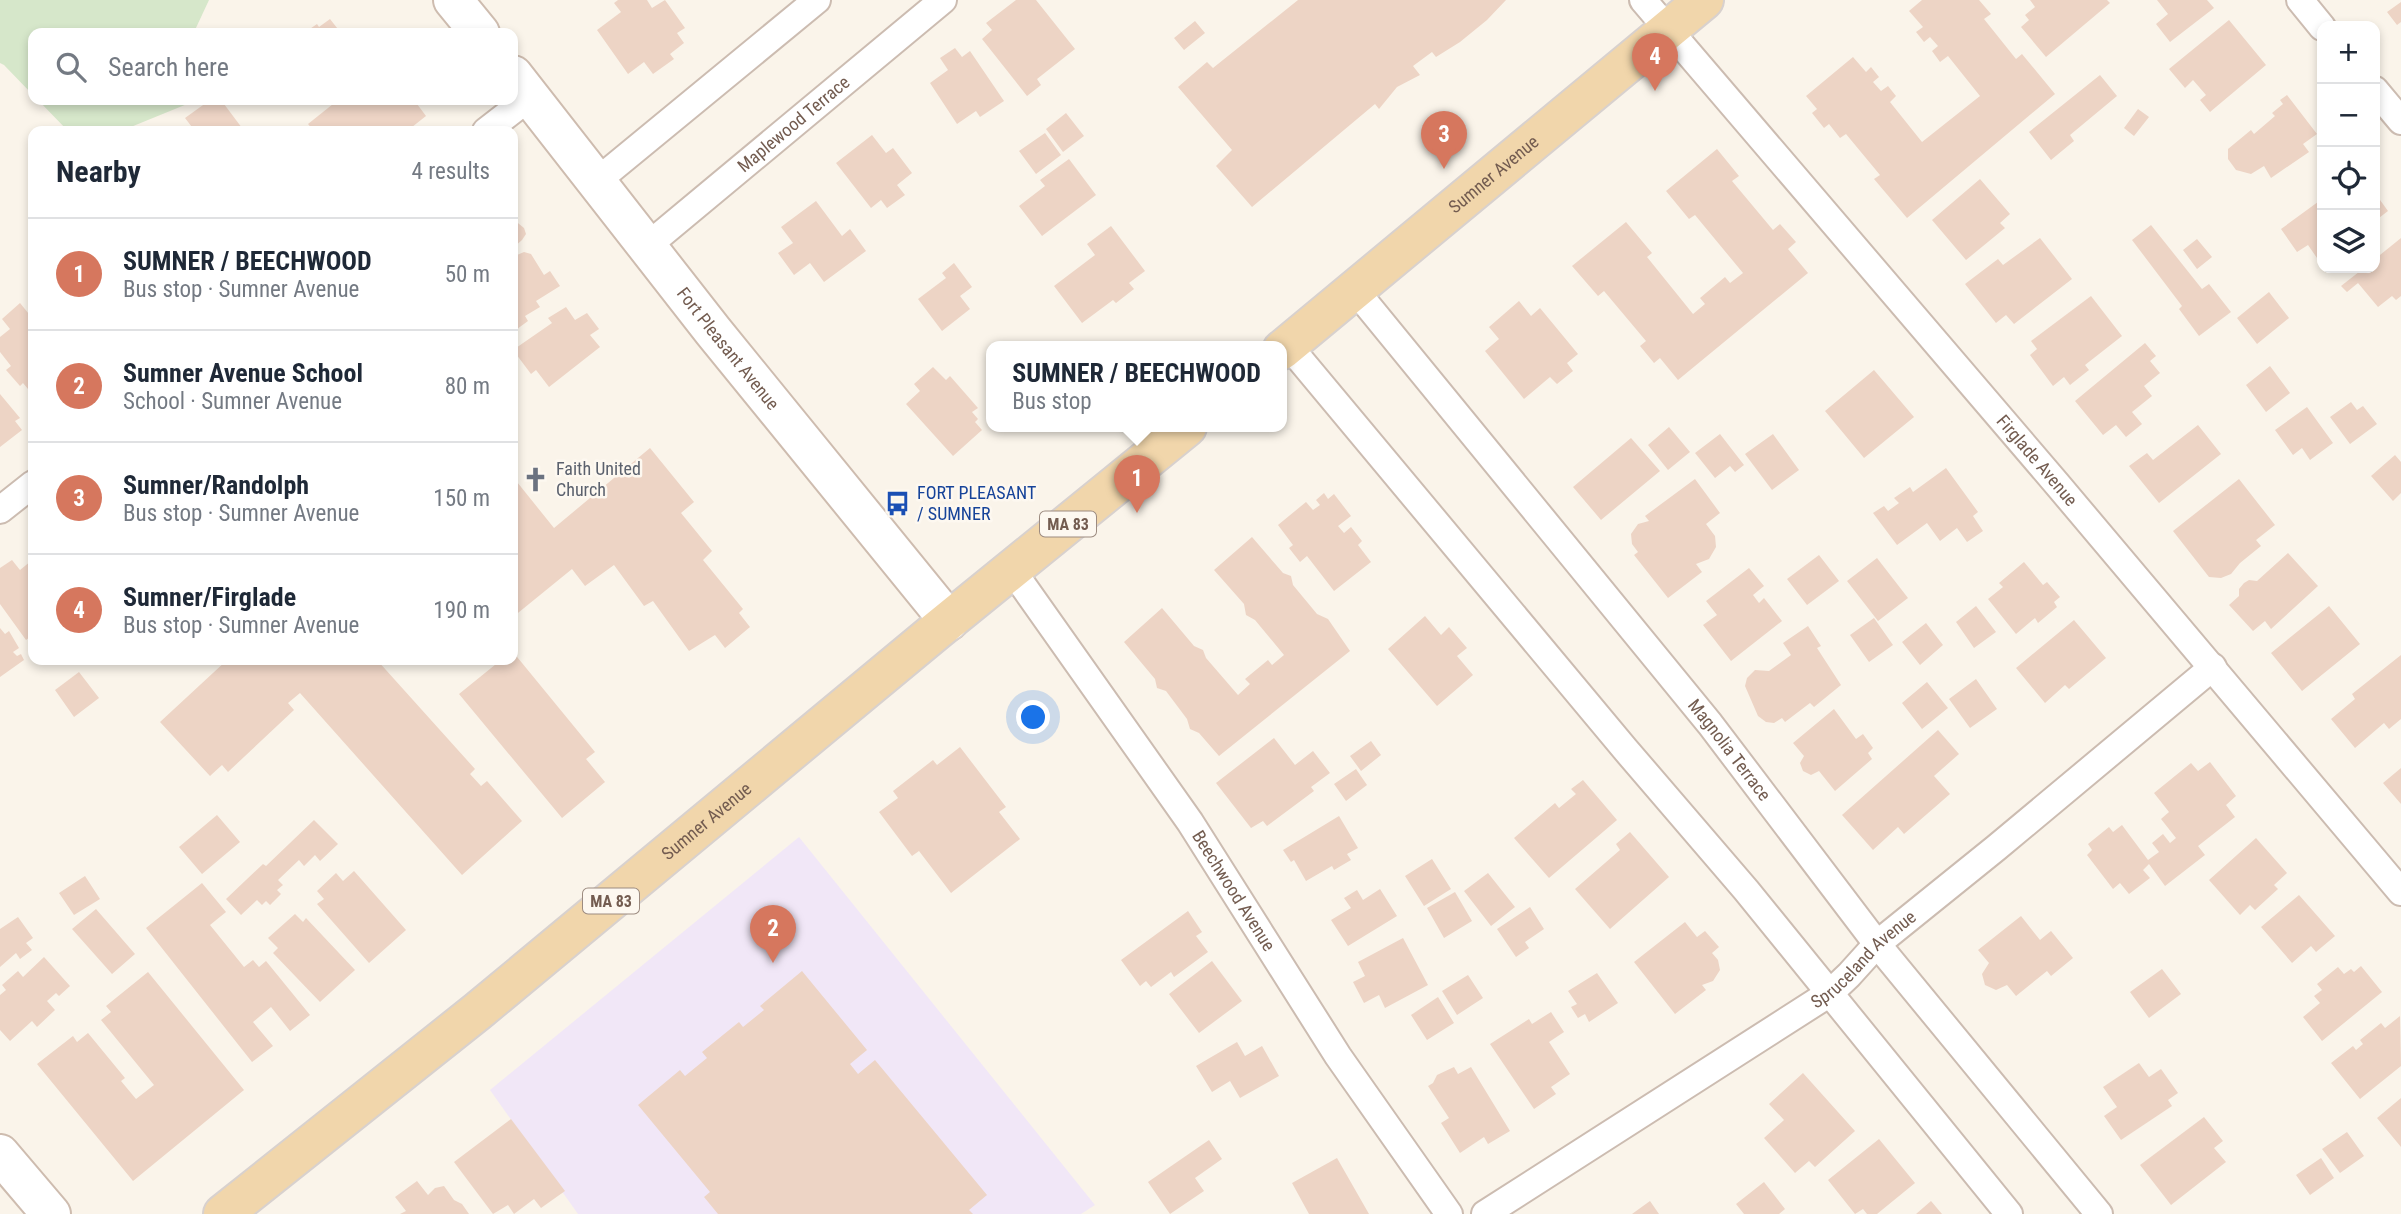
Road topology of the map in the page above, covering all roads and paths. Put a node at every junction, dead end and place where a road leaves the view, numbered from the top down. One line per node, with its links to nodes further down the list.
1 (453, 0): 8 (street)
2 (817, 0): 15 (street)
3 (943, 0): 16 (street, Maplewood Terrace)
4 (1643, 0): 9 (street, Firglade Avenue)
5 (1704, 0): 9 (main road, Sumner Avenue)
6 (2300, 0): 7 (street)
7 (2317, 21)
8 (476, 28)
9 (1668, 30): 17 (main road, Sumner Avenue); 25 (street, Firglade Avenue)
10 (522, 86): 15 (street, Fort Pleasant Avenue)
11 (2380, 96): 13 (street)
12 (507, 105): 14 (street)
13 (2401, 121)
14 (490, 126)
15 (597, 181): 16 (street, Fort Pleasant Avenue)
16 (646, 247): 24 (street, Fort Pleasant Avenue)
17 (1355, 290): 18 (main road, Sumner Avenue); 27 (street, Magnolia Terrace)
18 (1287, 345)
19 (1287, 349): 28 (street)
20 (1181, 432): 23 (main road, Sumner Avenue / MA 83)
21 (28, 488): 22 (street)
22 (0, 510)
23 (1012, 570): 24 (main road, Sumner Avenue / MA 83); 32 (street, Beechwood Avenue)
24 (949, 621): 31 (main road, Sumner Avenue / MA 83)
25 (2213, 667): 26 (street, Firglade Avenue); 27 (street, Spruceland Avenue)
26 (2401, 892)
27 (1877, 944): 28 (street, Spruceland Avenue); 35 (street, Magnolia Terrace)
28 (1830, 993): 33 (street, Spruceland Avenue); 34 (street)
29 (0, 1154): 30 (street)
30 (51, 1214)
31 (223, 1214)
32 (1449, 1214)
33 (1485, 1214)
34 (2009, 1214)
35 (2099, 1214)

